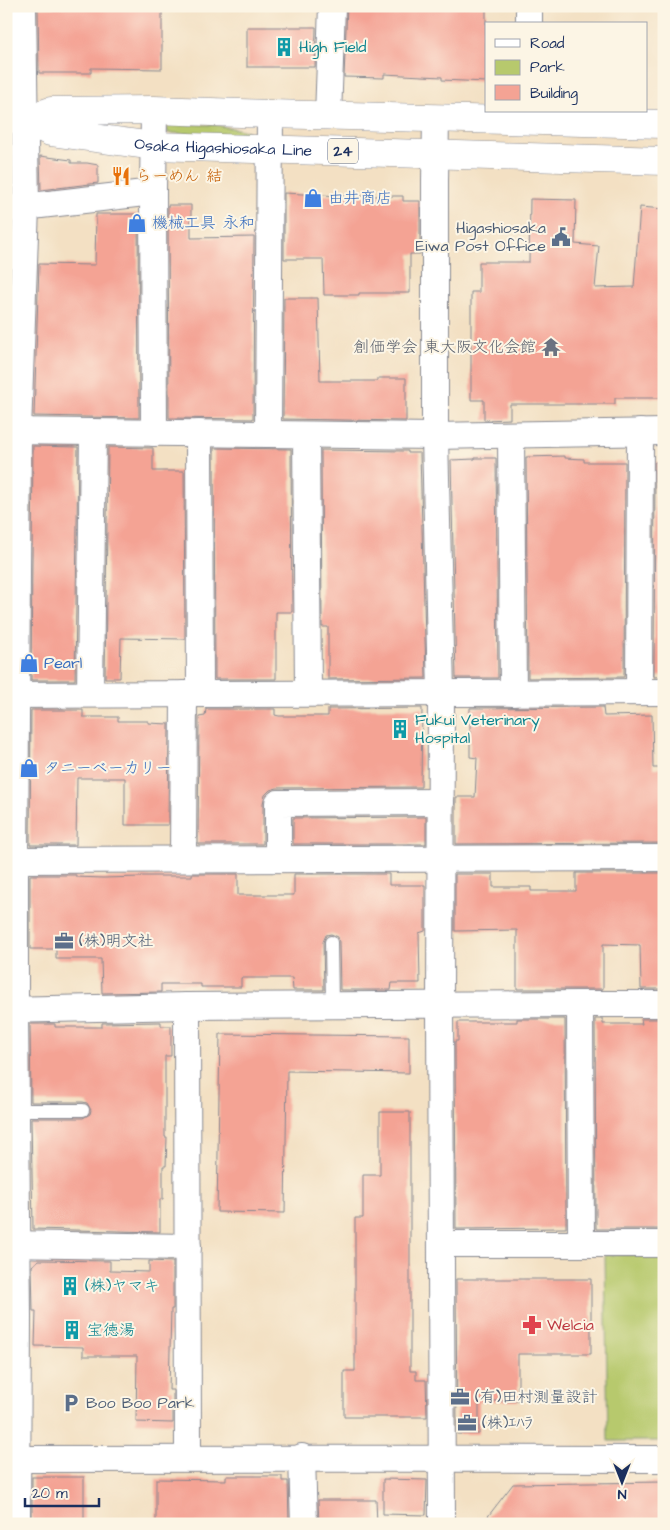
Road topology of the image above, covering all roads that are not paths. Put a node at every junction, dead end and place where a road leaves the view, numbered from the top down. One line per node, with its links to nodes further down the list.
1 (23, 6): 10 (street)
2 (332, 6): 7 (street)
3 (529, 6): 4 (street)
4 (529, 22)
5 (154, 110): 6 (main road, Osaka Higashiosaka Line / 24); 10 (main road, Osaka Higashiosaka Line / 24); 12 (street)
6 (270, 114): 7 (main road, Osaka Higashiosaka Line / 24); 13 (street)
7 (328, 116): 9 (main road, Osaka Higashiosaka Line / 24)
8 (525, 116): 9 (main road, Osaka Higashiosaka Line / 24); 11 (main road, Osaka Higashiosaka Line / 24)
9 (436, 118): 14 (street)
10 (16, 119): 12 (main road, Osaka Higashiosaka Line / 24); 17 (street)
11 (664, 124)
12 (154, 146): 13 (main road, Osaka Higashiosaka Line / 24); 16 (street)
13 (269, 149): 14 (main road, Osaka Higashiosaka Line / 24); 23 (street)
14 (435, 154): 15 (main road, Osaka Higashiosaka Line / 24); 26 (street)
15 (664, 161)
16 (153, 192): 17 (street); 21 (street)
17 (16, 208): 18 (street)
18 (12, 431): 19 (street); 33 (street)
19 (93, 432): 21 (street); 32 (street)
20 (652, 432): 25 (street); 27 (street)
21 (154, 433): 22 (street)
22 (199, 433): 23 (street); 28 (street)
23 (268, 434): 24 (street)
24 (306, 434): 26 (street); 29 (street)
25 (511, 434): 26 (street); 31 (street)
26 (435, 436): 30 (street)
27 (651, 692): 31 (street)
28 (192, 693): 29 (street); 32 (street); 37 (street)
29 (308, 693): 30 (street)
30 (442, 693): 31 (street); 34 (street)
31 (513, 693)
32 (90, 694): 33 (street)
33 (11, 695): 39 (street)
34 (441, 802): 35 (street); 38 (street)
35 (441, 858): 36 (street); 38 (street); 44 (street)
36 (664, 858)
37 (182, 859): 38 (street); 39 (street)
38 (278, 859)
39 (10, 860): 46 (street)
40 (331, 942): 43 (lane)
41 (580, 1004): 42 (street); 44 (street); 52 (street)
42 (664, 1004)
43 (332, 1005): 44 (street); 45 (street)
44 (440, 1005): 51 (street)
45 (187, 1006): 46 (street); 54 (street)
46 (10, 1010): 47 (street)
47 (16, 1110): 48 (lane); 49 (street)
48 (83, 1110)
49 (11, 1167): 50 (street)
50 (11, 1244): 54 (street); 55 (street)
51 (441, 1244): 52 (street); 60 (street)
52 (581, 1244): 53 (street)
53 (664, 1244)
54 (188, 1247): 56 (street)
55 (12, 1317): 59 (street)
56 (188, 1458): 57 (street); 59 (street)
57 (302, 1458): 60 (street); 62 (street)
58 (664, 1458): 60 (street)
59 (11, 1459): 61 (street)
60 (442, 1460): 63 (street)
61 (17, 1524)
62 (304, 1524)
63 (442, 1524)

